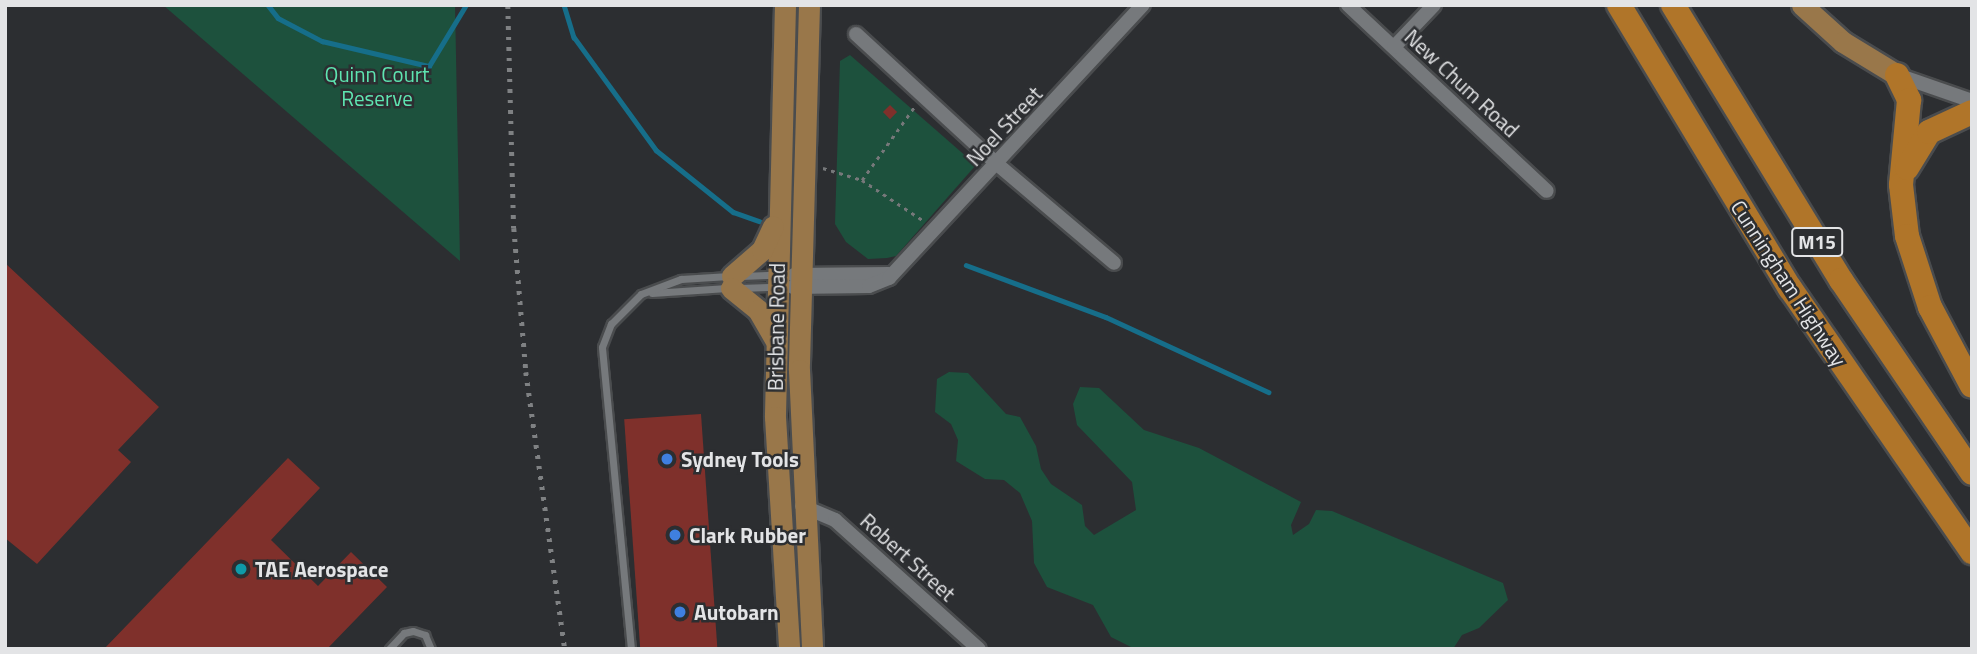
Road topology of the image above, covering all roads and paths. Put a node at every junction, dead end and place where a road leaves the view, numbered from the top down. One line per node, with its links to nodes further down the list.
1 (785, 5): 20 (main road, Brisbane Road)
2 (809, 5): 24 (main road, Brisbane Road)
3 (1143, 5): 15 (street, Noel Street)
4 (1348, 5): 10 (street, New Chum Road)
5 (1434, 5): 10 (street)
6 (1618, 5): 31 (highway, Cunningham Highway / M15)
7 (1673, 5): 29 (highway, M15)
8 (1802, 5): 11 (main road)
9 (856, 34): 15 (street)
10 (1394, 47): 18 (street, New Chum Road)
11 (1897, 75): 12 (street); 19 (highway)
12 (1972, 101)
13 (919, 103): 17 (path)
14 (1972, 112): 19 (highway)
15 (997, 164): 21 (street, Noel Street); 22 (street)
16 (823, 168): 17 (path)
17 (862, 180): 21 (path)
18 (1547, 191)
19 (1902, 200): 28 (highway)
20 (778, 218): 23 (main road, Brisbane Road); 25 (main road)
21 (936, 230): 24 (street, Noel Street)
22 (1114, 263)
23 (776, 281): 24 (street, Noel Street); 25 (lane, Noel Street); 25 (lane, Noel Street); 27 (main road, Brisbane Road)
24 (800, 281): 30 (main road, Brisbane Road)
25 (732, 282): 26 (lane); 26 (lane); 27 (main road)
26 (641, 294): 34 (lane)
27 (775, 340): 35 (main road, Brisbane Road)
28 (1972, 386)
29 (1972, 473)
30 (802, 506): 36 (main road, Brisbane Road); 37 (street, Robert Street)
31 (1972, 552)
32 (389, 649): 33 (lane)
33 (431, 649)
34 (631, 649)
35 (789, 649)
36 (812, 649)
37 (979, 649)

